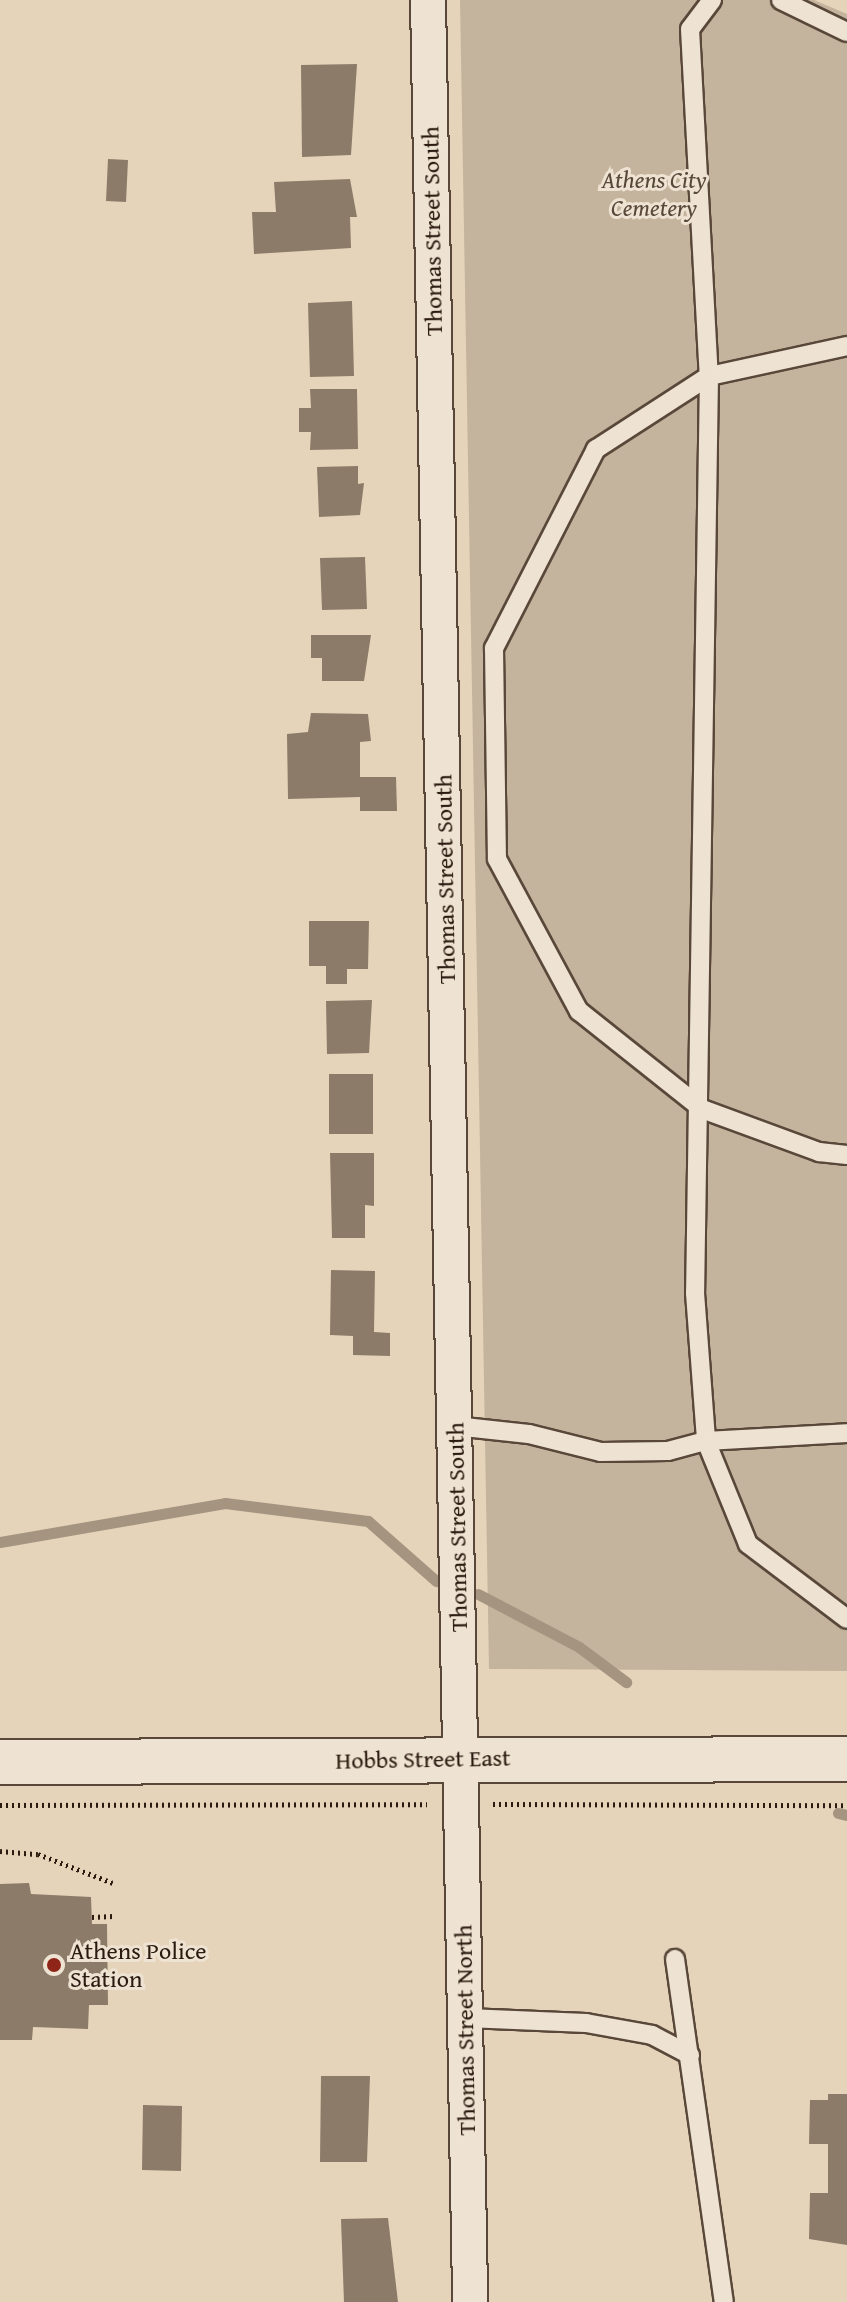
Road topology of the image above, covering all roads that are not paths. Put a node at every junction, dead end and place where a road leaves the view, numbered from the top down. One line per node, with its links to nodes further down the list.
1 (428, 0): 9 (street, Thomas Street South)
2 (712, 0): 6 (lane)
3 (781, 0): 4 (lane)
4 (847, 32)
5 (847, 346): 6 (lane)
6 (709, 376): 7 (lane); 7 (lane)
7 (702, 1109): 8 (lane); 11 (lane)
8 (847, 1155)
9 (455, 1426): 11 (lane); 13 (street, Thomas Street South)
10 (847, 1433): 11 (lane)
11 (706, 1441): 12 (lane)
12 (847, 1619)
13 (464, 1758): 14 (main road, Hobbs Street East); 15 (main road, Hobbs Street East); 17 (street, Thomas Street North)
14 (847, 1759)
15 (0, 1762)
16 (675, 1959): 18 (lane)
17 (467, 2018): 18 (lane); 19 (street, Thomas Street North)
18 (690, 2055): 20 (lane)
19 (470, 2302)
20 (724, 2302)

